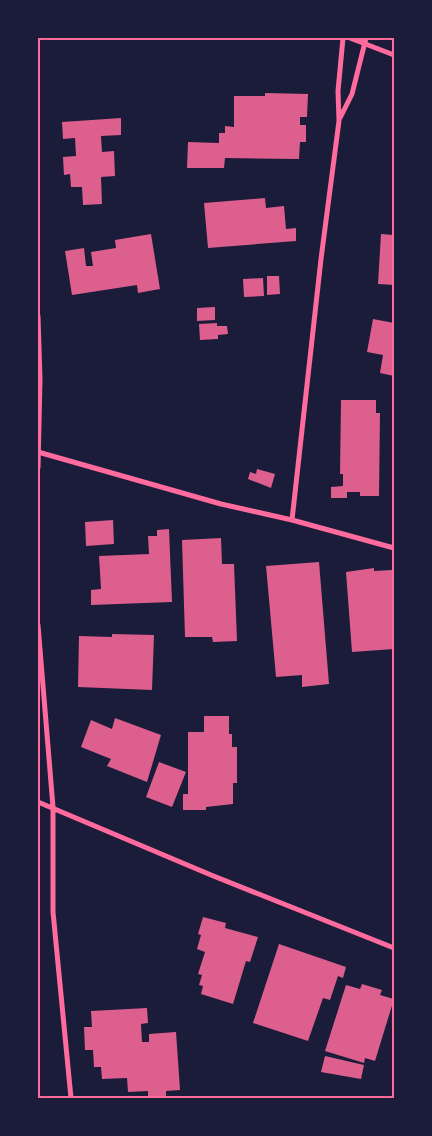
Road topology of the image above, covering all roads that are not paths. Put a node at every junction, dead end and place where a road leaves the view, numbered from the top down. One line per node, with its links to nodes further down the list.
1 (343, 38): 5 (street)
2 (350, 38): 3 (street)
3 (366, 40): 4 (street); 5 (street)
4 (394, 55)
5 (339, 121): 9 (street)
6 (38, 316): 7 (street)
7 (38, 452): 8 (street); 9 (street)
8 (38, 468)
9 (292, 520): 10 (street)
10 (394, 548)
11 (38, 625): 13 (street)
12 (38, 802): 13 (street)
13 (53, 807): 14 (street); 15 (street)
14 (394, 948)
15 (71, 1098)

